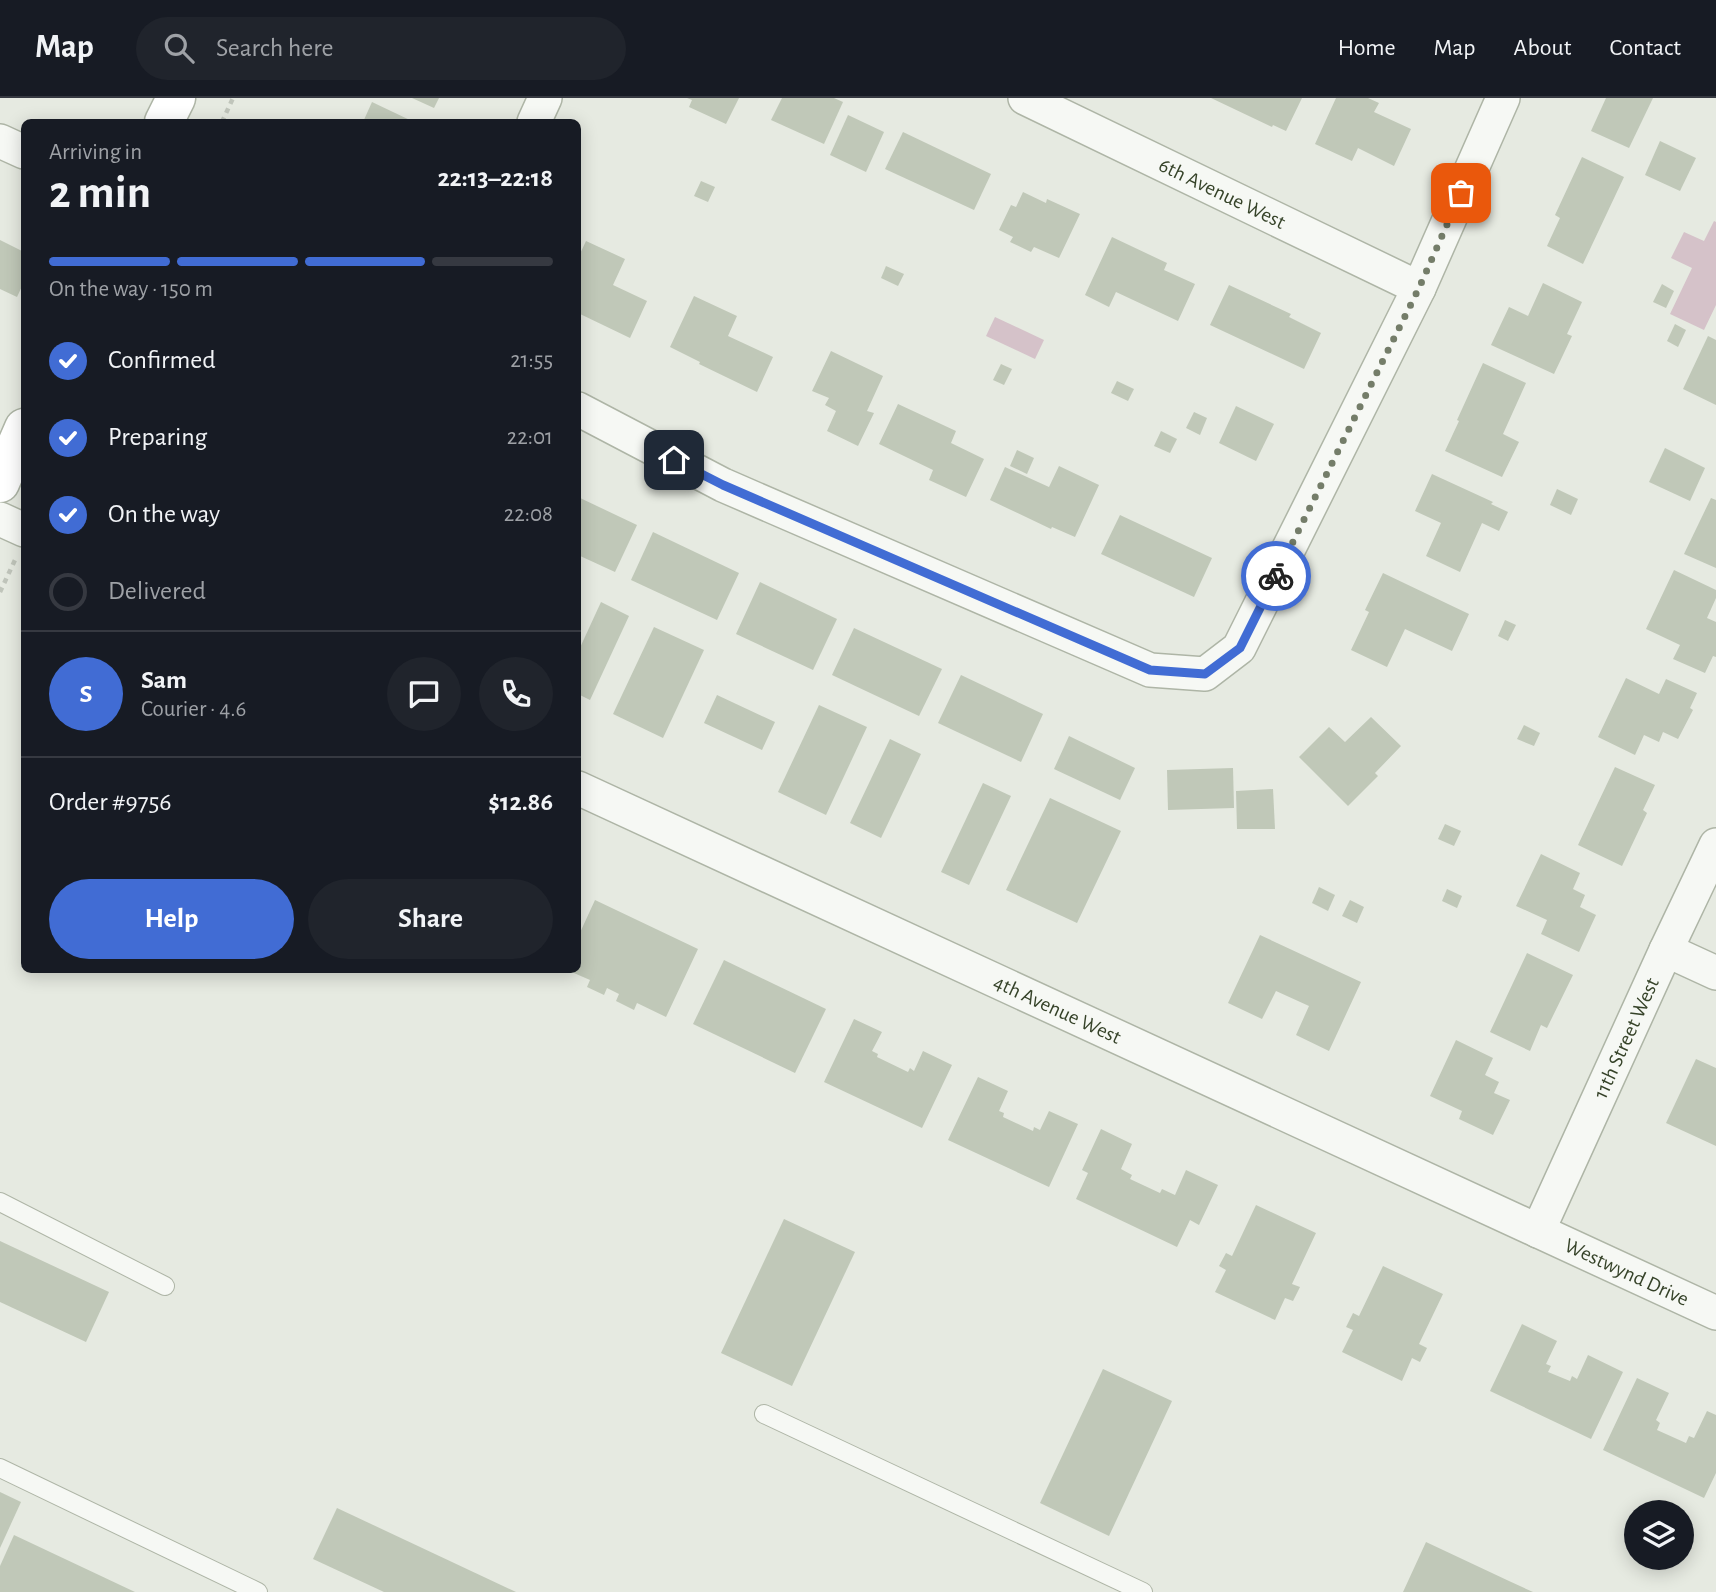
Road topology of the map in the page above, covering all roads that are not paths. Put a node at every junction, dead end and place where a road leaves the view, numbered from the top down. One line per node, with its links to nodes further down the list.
1 (176, 98): 5 (street)
2 (545, 98): 6 (street)
3 (1024, 98): 9 (street, 6th Avenue West)
4 (1503, 98): 9 (street)
5 (166, 119)
6 (535, 119)
7 (0, 141): 8 (street)
8 (21, 151)
9 (1419, 288): 10 (street)
10 (581, 412)
11 (21, 435): 12 (street)
12 (0, 483)
13 (0, 519): 14 (street)
14 (21, 539)
15 (581, 789): 20 (street, 4th Avenue West)
16 (1716, 845): 17 (street, 11th Street West)
17 (1665, 950): 18 (street); 20 (street, 11th Street West)
18 (1716, 973)
19 (0, 1202): 21 (lane)
20 (1538, 1231): 22 (street, Westwynd Drive)
21 (165, 1286)
22 (1716, 1312)
23 (764, 1414): 26 (lane)
24 (0, 1468): 25 (lane)
25 (258, 1592)
26 (1143, 1592)

